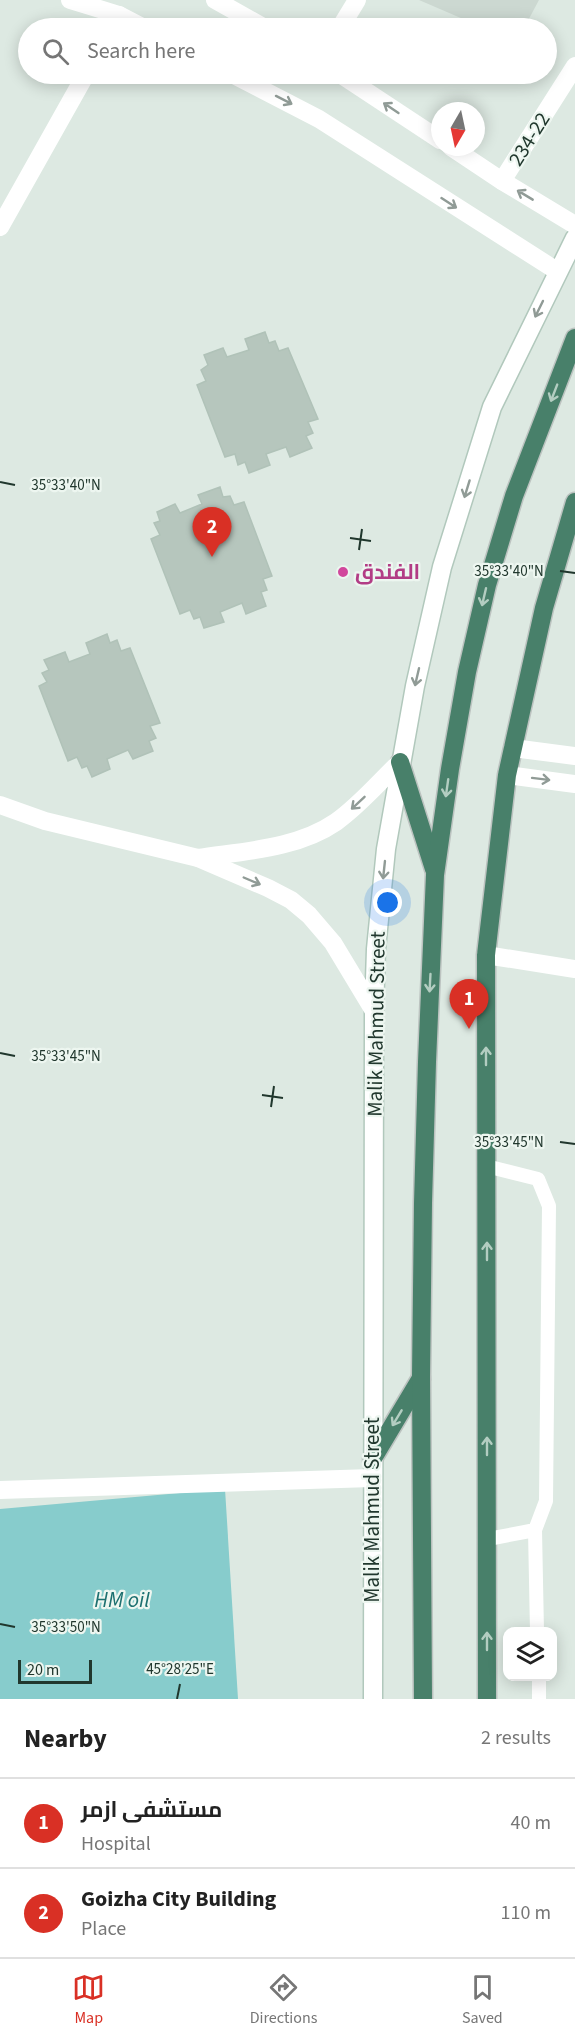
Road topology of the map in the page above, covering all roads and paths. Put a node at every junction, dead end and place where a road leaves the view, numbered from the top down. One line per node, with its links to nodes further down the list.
1 (70, 0): 4 (street)
2 (215, 0): 5 (street)
3 (357, 0): 6 (street)
4 (107, 18)
5 (247, 18)
6 (346, 18)
7 (575, 66): 13 (street, 234-22)
8 (80, 84): 15 (street)
9 (251, 84): 17 (street, one-way to 17)
10 (355, 84): 11 (street, one-way to 10)
11 (431, 134)
12 (464, 156): 13 (street)
13 (502, 181): 14 (street, one-way to 13)
14 (575, 225)
15 (0, 227)
16 (575, 238): 17 (street, Malik Mahmud Street)
17 (557, 271): 22 (street, Malik Mahmud Street, one-way to 22)
18 (575, 338): 27 (highway, one-way to 27)
19 (575, 502): 20 (highway)
20 (513, 748): 21 (street); 23 (highway)
21 (575, 756)
22 (400, 762): 26 (street, one-way to 26); 27 (highway); 30 (street, Malik Mahmud Street, one-way to 30)
23 (507, 775): 24 (street, one-way to 24); 28 (highway)
24 (575, 784)
25 (0, 805): 26 (street)
26 (198, 858): 30 (street, one-way to 30)
27 (435, 875): 32 (highway, one-way to 32)
28 (486, 955): 29 (street); 31 (highway, one-way to 28)
29 (575, 969)
30 (374, 1011): 33 (street, Malik Mahmud Street)
31 (486, 1166): 36 (lane); 37 (highway, one-way to 31)
32 (422, 1377): 33 (highway, one-way to 33); 41 (highway)
33 (372, 1460): 34 (street, Malik Mahmud Street)
34 (372, 1478): 35 (street); 40 (street, Malik Mahmud Street)
35 (0, 1490)
36 (535, 1530): 37 (lane); 38 (lane)
37 (488, 1539): 42 (highway, one-way to 37)
38 (537, 1627)
39 (539, 1681): 43 (lane)
40 (373, 1699)
41 (423, 1699)
42 (487, 1699)
43 (539, 1699)

